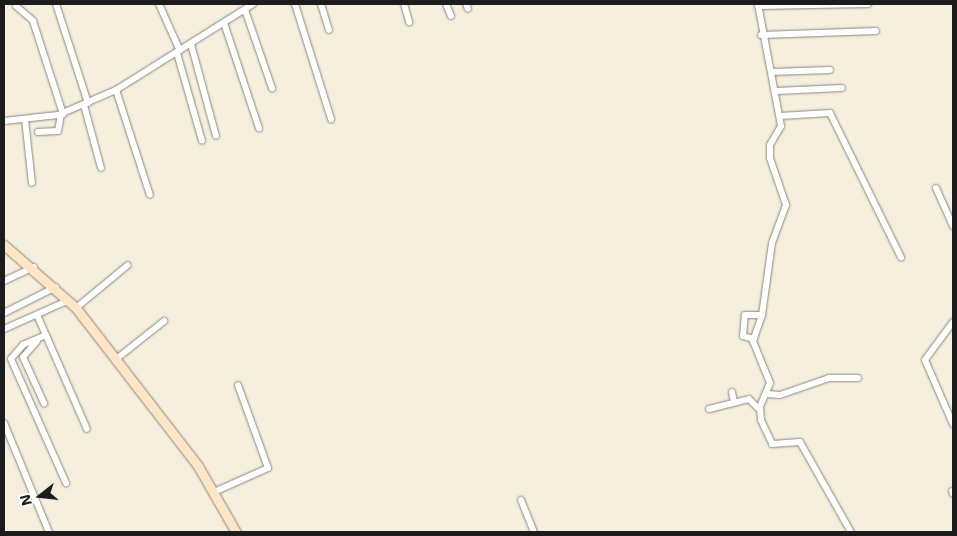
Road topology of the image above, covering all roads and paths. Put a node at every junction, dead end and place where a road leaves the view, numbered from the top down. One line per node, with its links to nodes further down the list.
1 (56, 4): 26 (street)
2 (159, 4): 19 (street)
3 (253, 4): 11 (street)
4 (294, 4): 30 (street)
5 (321, 4): 15 (street)
6 (404, 4): 13 (street)
7 (446, 4): 12 (street)
8 (868, 4): 9 (street)
9 (758, 5): 17 (street)
10 (16, 6): 27 (street)
11 (244, 10): 14 (street); 22 (street)
12 (451, 16)
13 (409, 22)
14 (224, 23): 18 (street); 32 (street)
15 (330, 30)
16 (876, 32): 17 (street)
17 (761, 35): 21 (street)
18 (191, 44): 19 (street); 34 (street)
19 (178, 52): 24 (street); 35 (street)
20 (830, 70): 21 (street)
21 (772, 72): 25 (street)
22 (272, 88)
23 (842, 88): 25 (street)
24 (116, 90): 26 (street); 39 (street)
25 (776, 90): 28 (street)
26 (86, 104): 27 (street); 36 (street)
27 (62, 114): 29 (street); 33 (street)
28 (780, 116): 42 (street); 50 (street)
29 (25, 119): 31 (street); 37 (street)
30 (331, 119)
31 (4, 121)
32 (259, 128)
33 (38, 132)
34 (216, 136)
35 (202, 141)
36 (101, 168)
37 (32, 183)
38 (936, 188): 40 (street)
39 (150, 195)
40 (953, 226)
41 (4, 245): 44 (main road)
42 (901, 257)
43 (128, 265): 48 (street)
44 (34, 267): 45 (street); 46 (main road)
45 (4, 281)
46 (57, 287): 47 (main road); 49 (street)
47 (68, 300): 48 (main road); 51 (street)
48 (76, 308): 58 (main road)
49 (4, 313)
50 (762, 315): 57 (street); 57 (street)
51 (38, 317): 54 (street); 55 (street)
52 (164, 321): 58 (street)
53 (953, 322): 68 (street)
54 (4, 329)
55 (46, 335): 56 (street); 69 (street)
56 (38, 340): 64 (street); 70 (street)
57 (754, 340): 62 (street)
58 (116, 360): 71 (main road)
59 (858, 378): 62 (street)
60 (238, 385): 71 (street)
61 (732, 392): 63 (street)
62 (768, 394): 66 (street)
63 (734, 402): 65 (street); 66 (street)
64 (44, 403)
65 (709, 409)
66 (759, 409): 76 (street)
67 (4, 423): 73 (street)
68 (953, 424)
69 (87, 429)
70 (66, 483)
71 (214, 492): 74 (main road)
72 (521, 500): 75 (street)
73 (49, 532)
74 (236, 532)
75 (534, 532)
76 (851, 532)

